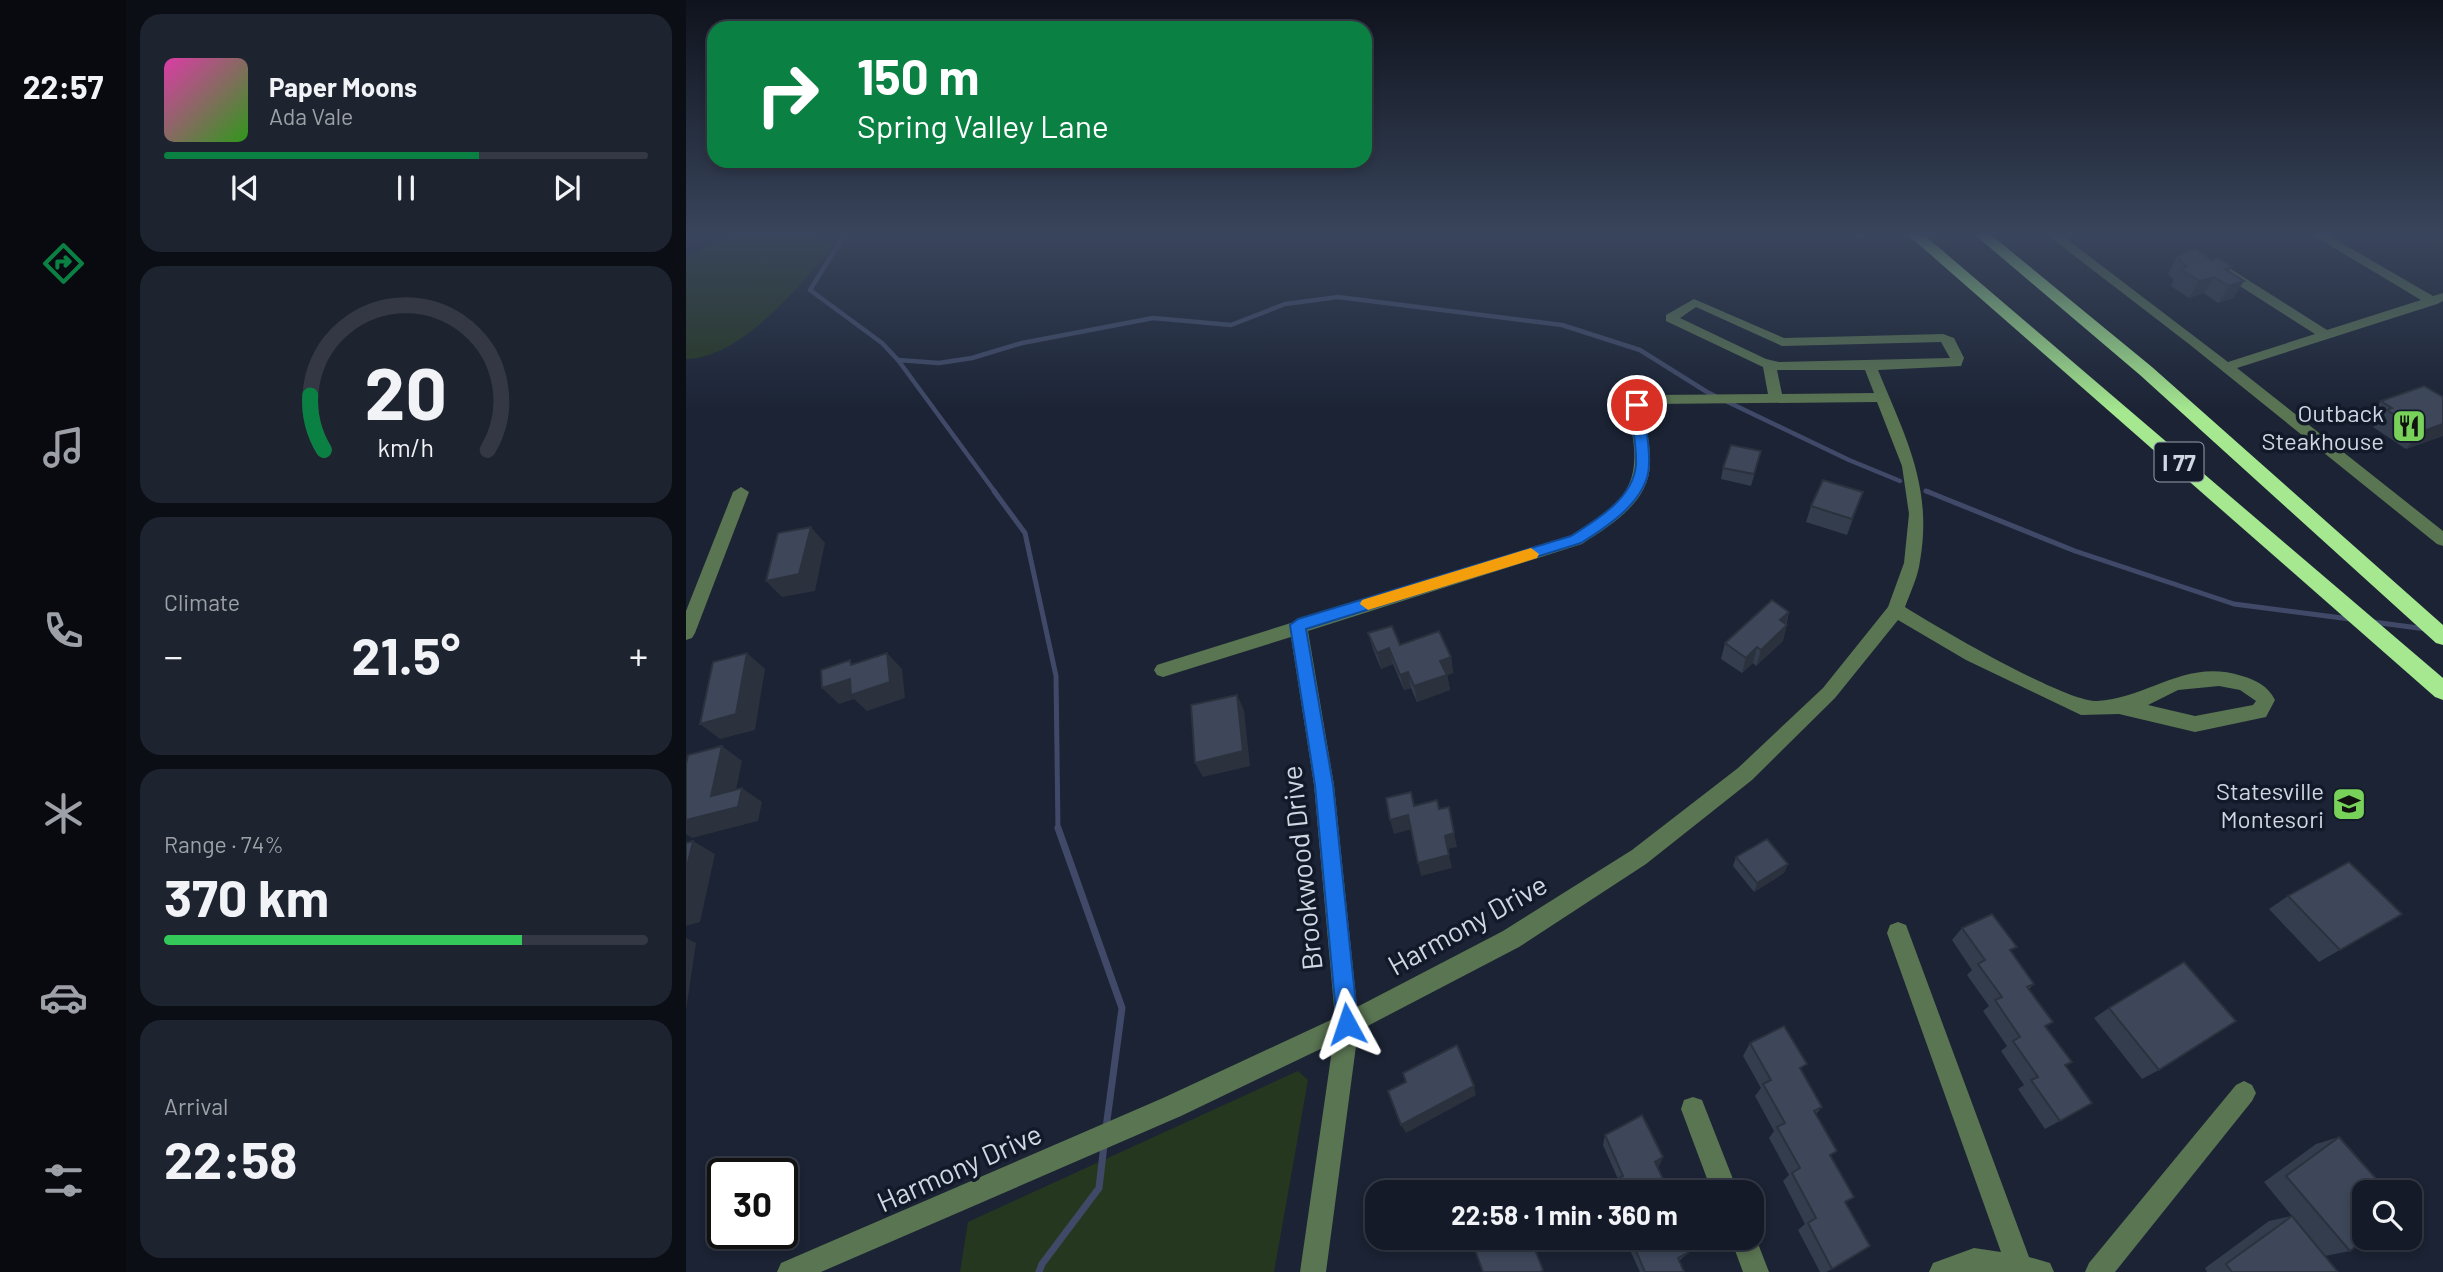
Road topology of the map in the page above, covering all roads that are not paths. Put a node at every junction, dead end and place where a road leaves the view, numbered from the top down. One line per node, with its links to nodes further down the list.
1 (1983, 293): 19 (highway, I 77)
2 (2052, 293): 17 (highway, I 77)
3 (2130, 293): 9 (street)
4 (2260, 293): 6 (street)
5 (2438, 299): 6 (street)
6 (2325, 335): 9 (street)
7 (1770, 365): 8 (street); 8 (street); 11 (street)
8 (1870, 366): 10 (street, Harmony Drive)
9 (2227, 367): 13 (street)
10 (1881, 397): 11 (street); 14 (street, Harmony Drive)
11 (1776, 398): 15 (street)
12 (741, 492): 16 (street)
13 (2443, 540)
14 (1896, 610): 20 (street); 22 (street, Harmony Drive)
15 (1298, 625): 18 (street); 22 (street, Brookwood Drive)
16 (686, 633)
17 (2443, 637)
18 (1163, 670)
19 (2443, 691)
20 (2119, 705): 20 (street)
21 (1898, 933): 27 (street)
22 (1347, 1024): 28 (street, Harmony Drive); 29 (street, Brookwood Drive)
23 (2244, 1093): 32 (street)
24 (1693, 1109): 25 (street)
25 (1720, 1180)
26 (1748, 1250): 30 (street)
27 (2030, 1270): 31 (street)
28 (790, 1272)
29 (1312, 1272)
30 (1756, 1272)
31 (1942, 1272)
32 (2098, 1272)

